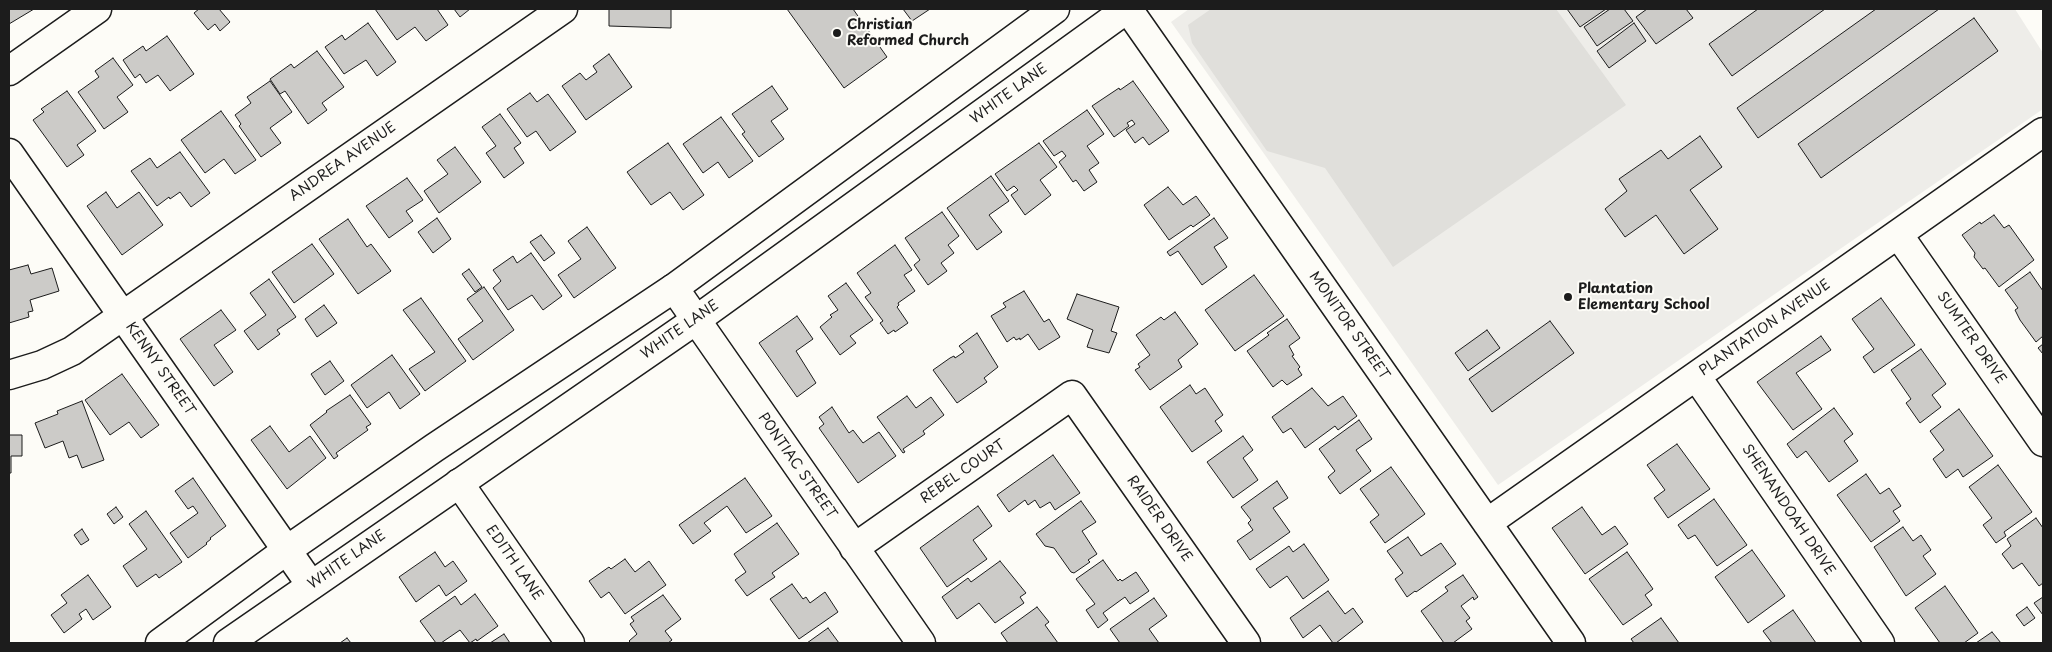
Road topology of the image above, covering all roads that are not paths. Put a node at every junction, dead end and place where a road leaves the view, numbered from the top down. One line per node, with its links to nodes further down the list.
1 (98, 9): 5 (street)
2 (563, 9): 10 (street, ANDREA AVENUE)
3 (1055, 9): 9 (street)
4 (1128, 9): 11 (street, WHITE LANE); 17 (street, MONITOR STREET)
5 (9, 71)
6 (2043, 132): 8 (street, PLANTATION AVENUE)
7 (9, 153): 10 (street, KENNY STREET)
8 (1898, 234): 13 (street, PLANTATION AVENUE); 15 (street, SUMTER DRIVE)
9 (674, 288): 11 (street, PONTIAC STREET); 19 (street)
10 (123, 316): 12 (street, ANDREA AVENUE); 19 (street, KENNY STREET)
11 (696, 320): 16 (street, WHITE LANE); 18 (street, PONTIAC STREET)
12 (9, 375)
13 (1696, 376): 17 (street, PLANTATION AVENUE); 27 (street, SHENANDOAH DRIVE)
14 (1072, 395): 18 (street, REBEL COURT); 25 (street, RAIDER DRIVE)
15 (2043, 442)
16 (458, 484): 20 (street, WHITE LANE); 23 (street, EDITH LANE)
17 (1487, 523): 26 (street, MONITOR STREET)
18 (854, 548): 24 (street, PONTIAC STREET)
19 (287, 550): 20 (street, KENNY STREET); 21 (street)
20 (311, 585): 22 (street, WHITE LANE)
21 (160, 643)
22 (228, 643)
23 (570, 643)
24 (921, 643)
25 (1246, 643)
26 (1571, 643)
27 (1880, 643)

